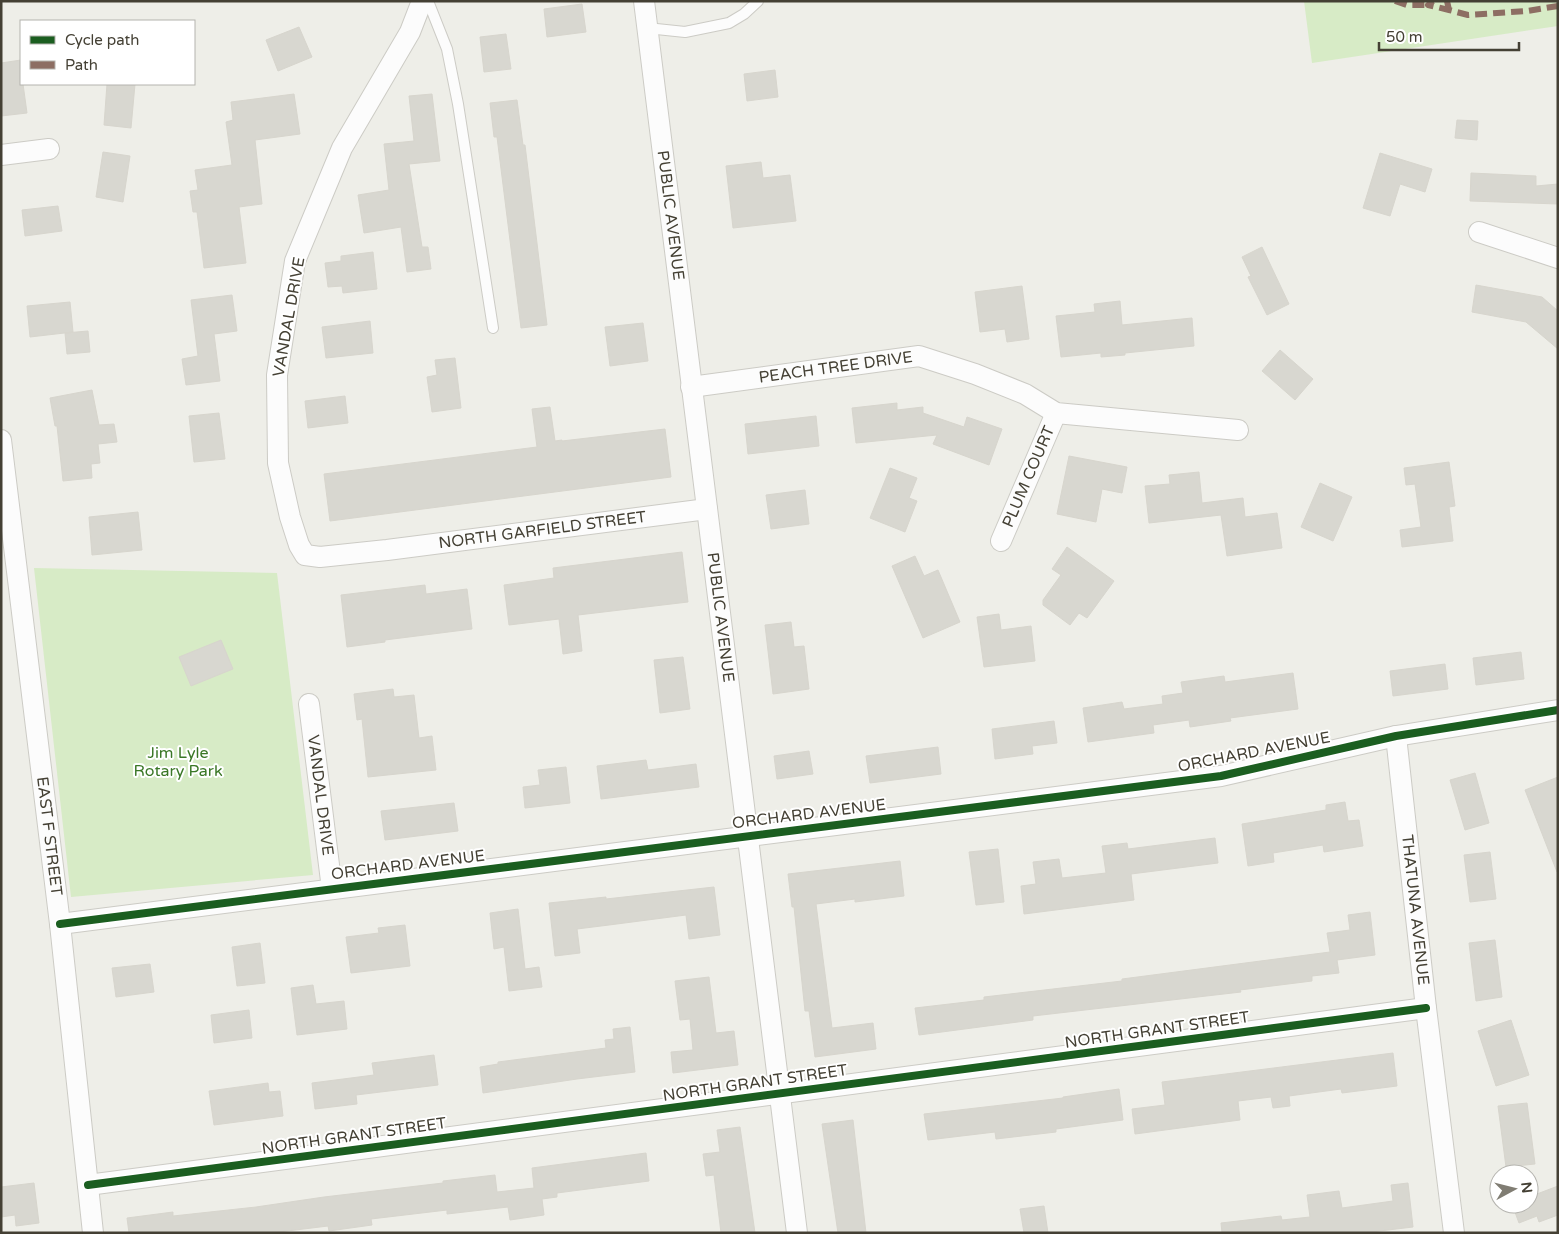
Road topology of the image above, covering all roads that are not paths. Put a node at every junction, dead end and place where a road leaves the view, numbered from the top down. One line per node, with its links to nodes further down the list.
1 (422, 1): 17 (street, VANDAL DRIVE)
2 (428, 1): 10 (lane)
3 (644, 1): 5 (street, PUBLIC AVENUE)
4 (758, 1): 5 (lane)
5 (647, 28): 11 (street, PUBLIC AVENUE)
6 (49, 149): 7 (street)
7 (1, 155)
8 (1480, 232): 9 (street)
9 (1558, 258)
10 (493, 328)
11 (692, 387): 12 (street, PEACH TREE DRIVE); 15 (street, PUBLIC AVENUE)
12 (1056, 413): 13 (street, PEACH TREE DRIVE); 16 (street, PLUM COURT)
13 (1238, 430)
14 (1, 440): 18 (street, EAST F STREET)
15 (707, 510): 17 (street, NORTH GARFIELD STREET); 22 (street, PUBLIC AVENUE)
16 (1001, 541)
17 (376, 551)
18 (8, 561): 24 (street, EAST F STREET)
19 (309, 704): 23 (street, VANDAL DRIVE)
20 (1558, 710): 21 (street, ORCHARD AVENUE)
21 (1396, 736): 22 (street, ORCHARD AVENUE); 25 (street, THATUNA AVENUE)
22 (747, 836): 23 (street, ORCHARD AVENUE); 26 (street, PUBLIC AVENUE)
23 (332, 889): 24 (street, ORCHARD AVENUE)
24 (60, 924): 27 (street, EAST F STREET)
25 (1426, 1008): 26 (street, NORTH GRANT STREET); 30 (street, THATUNA AVENUE)
26 (780, 1094): 27 (street, NORTH GRANT STREET); 29 (street, PUBLIC AVENUE)
27 (88, 1185): 28 (street, EAST F STREET)
28 (93, 1233)
29 (797, 1233)
30 (1454, 1233)

